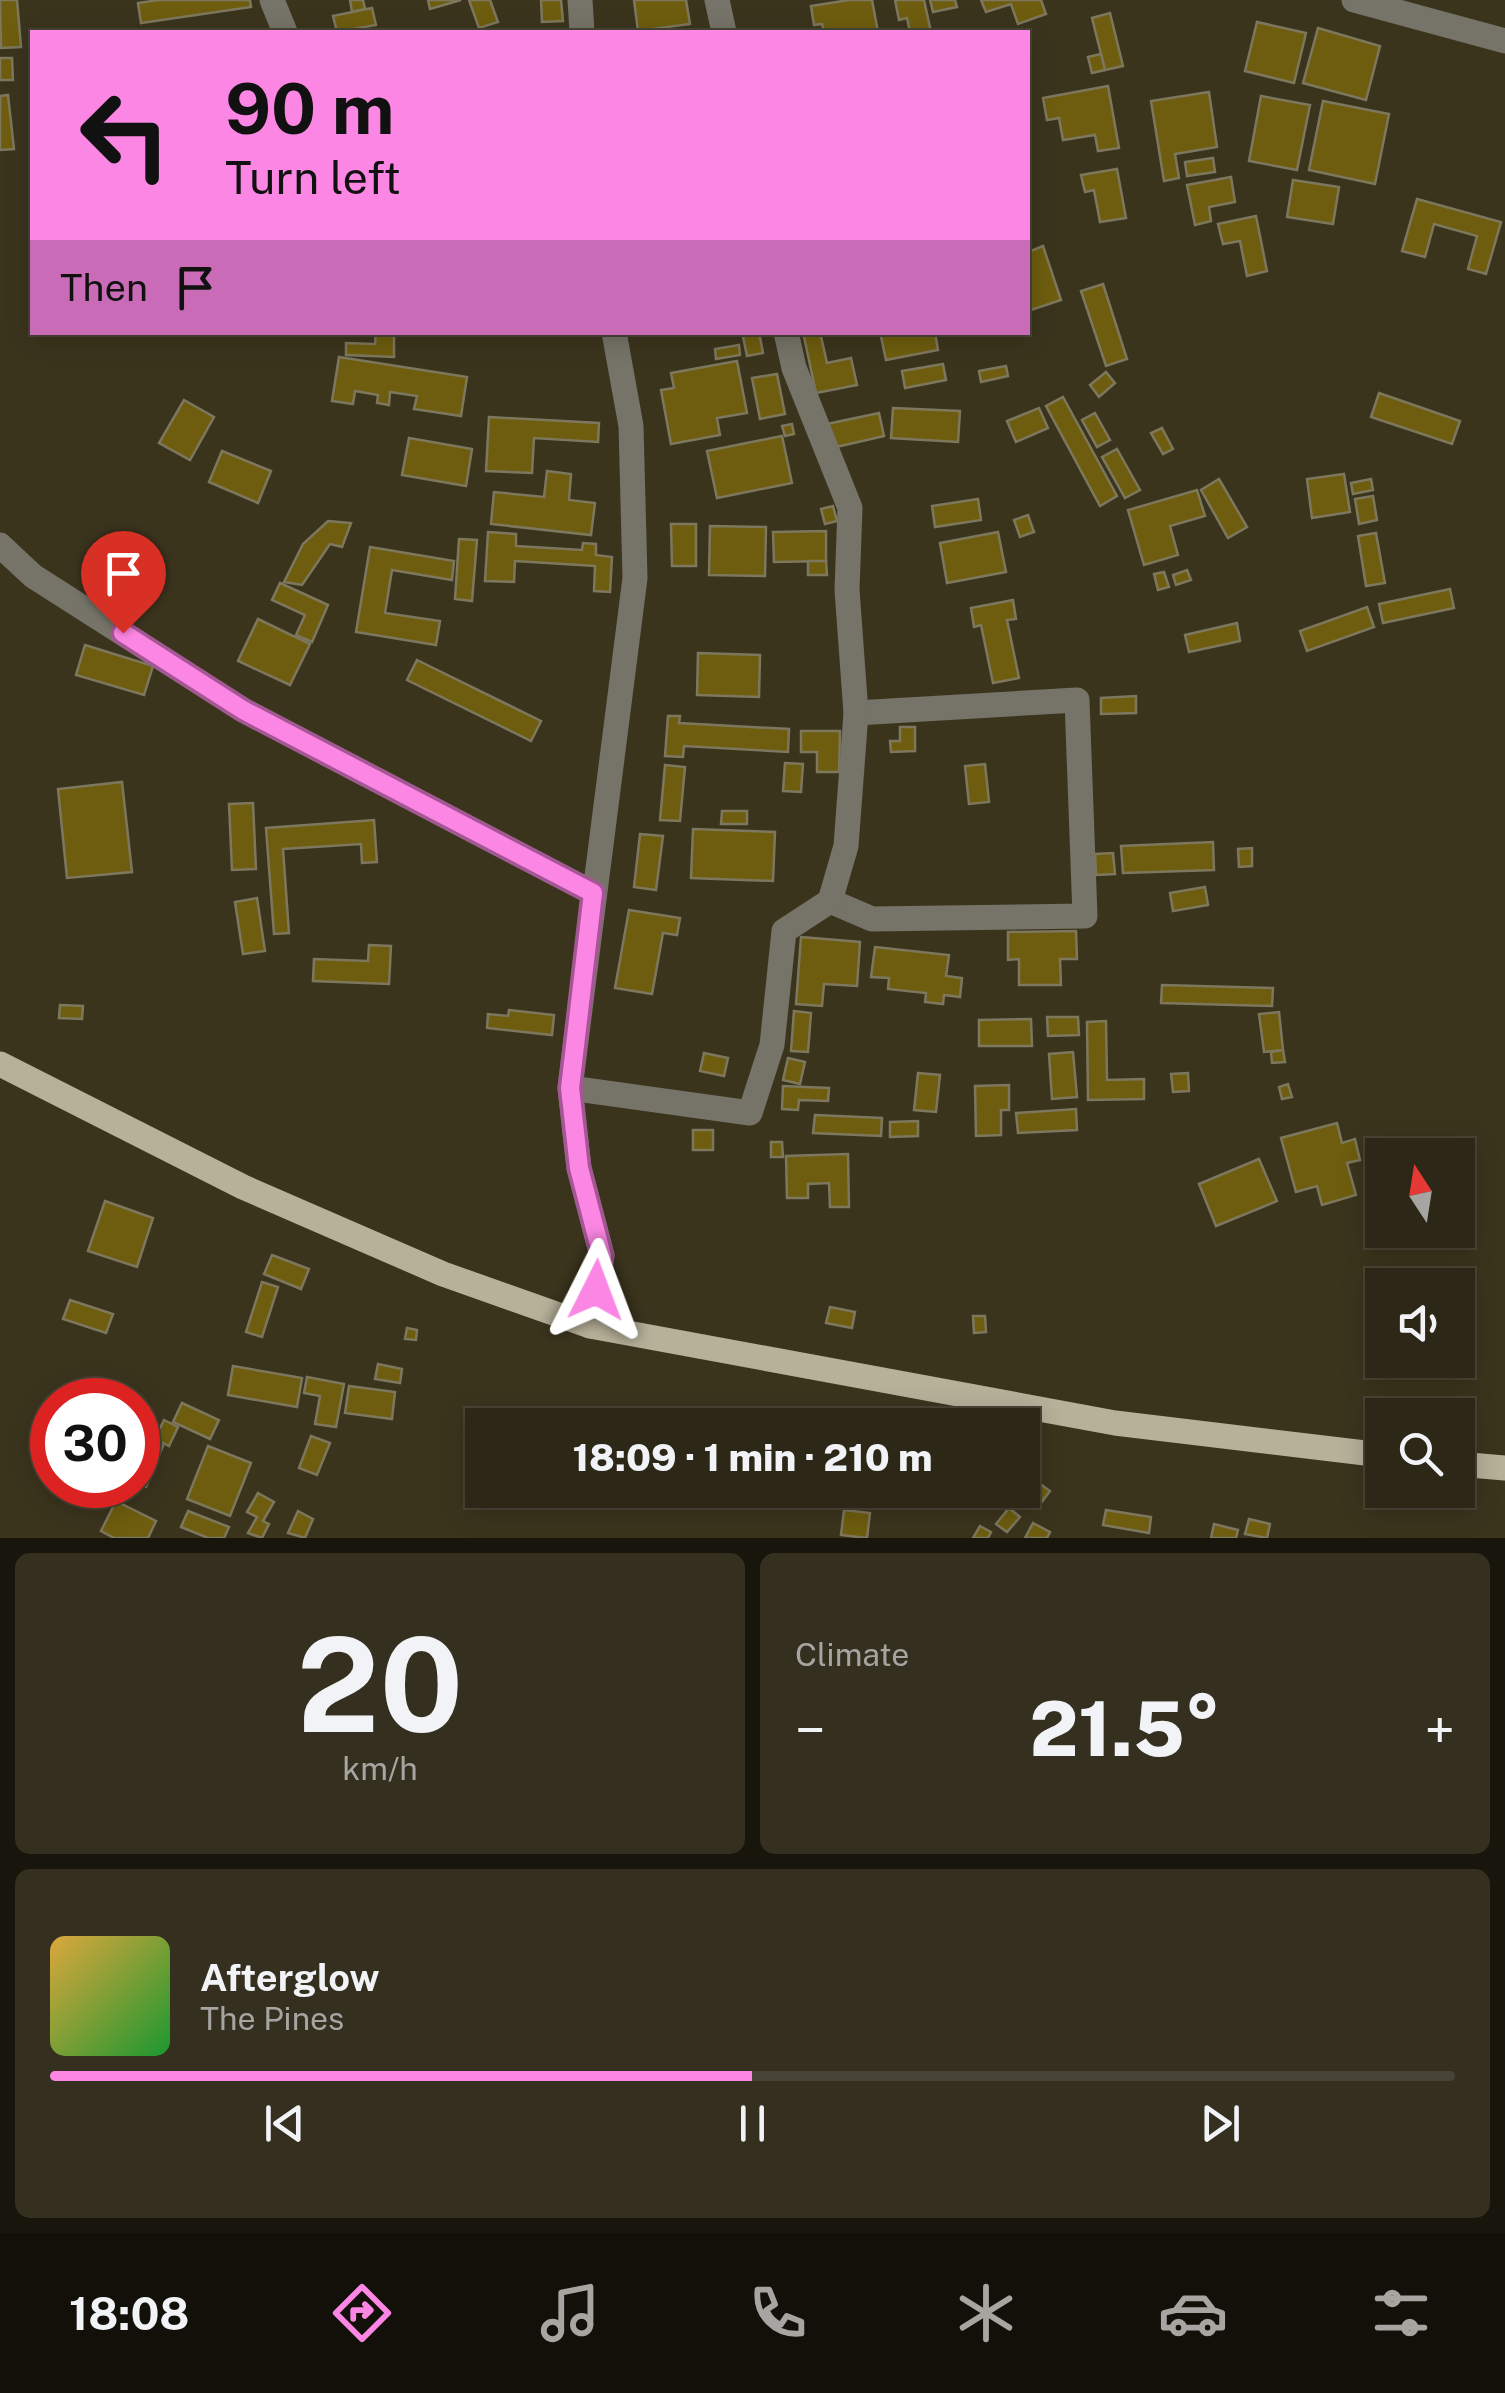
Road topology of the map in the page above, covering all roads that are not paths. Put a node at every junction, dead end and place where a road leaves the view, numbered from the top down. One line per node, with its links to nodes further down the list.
1 (272, 0): 5 (street)
2 (580, 0): 6 (street)
3 (717, 0): 7 (street)
4 (1354, 0): 8 (street)
5 (285, 30)
6 (582, 30)
7 (724, 30)
8 (1505, 41)
9 (615, 335): 13 (street)
10 (787, 335): 12 (street)
11 (0, 546): 13 (street)
12 (856, 714): 14 (street); 14 (street)
13 (593, 893): 16 (street)
14 (830, 901): 16 (street)
15 (0, 1064): 17 (main road)
16 (570, 1088): 17 (street)
17 (590, 1326): 18 (main road)
18 (1365, 1454)
19 (1475, 1465): 20 (main road)
20 (1505, 1468)

